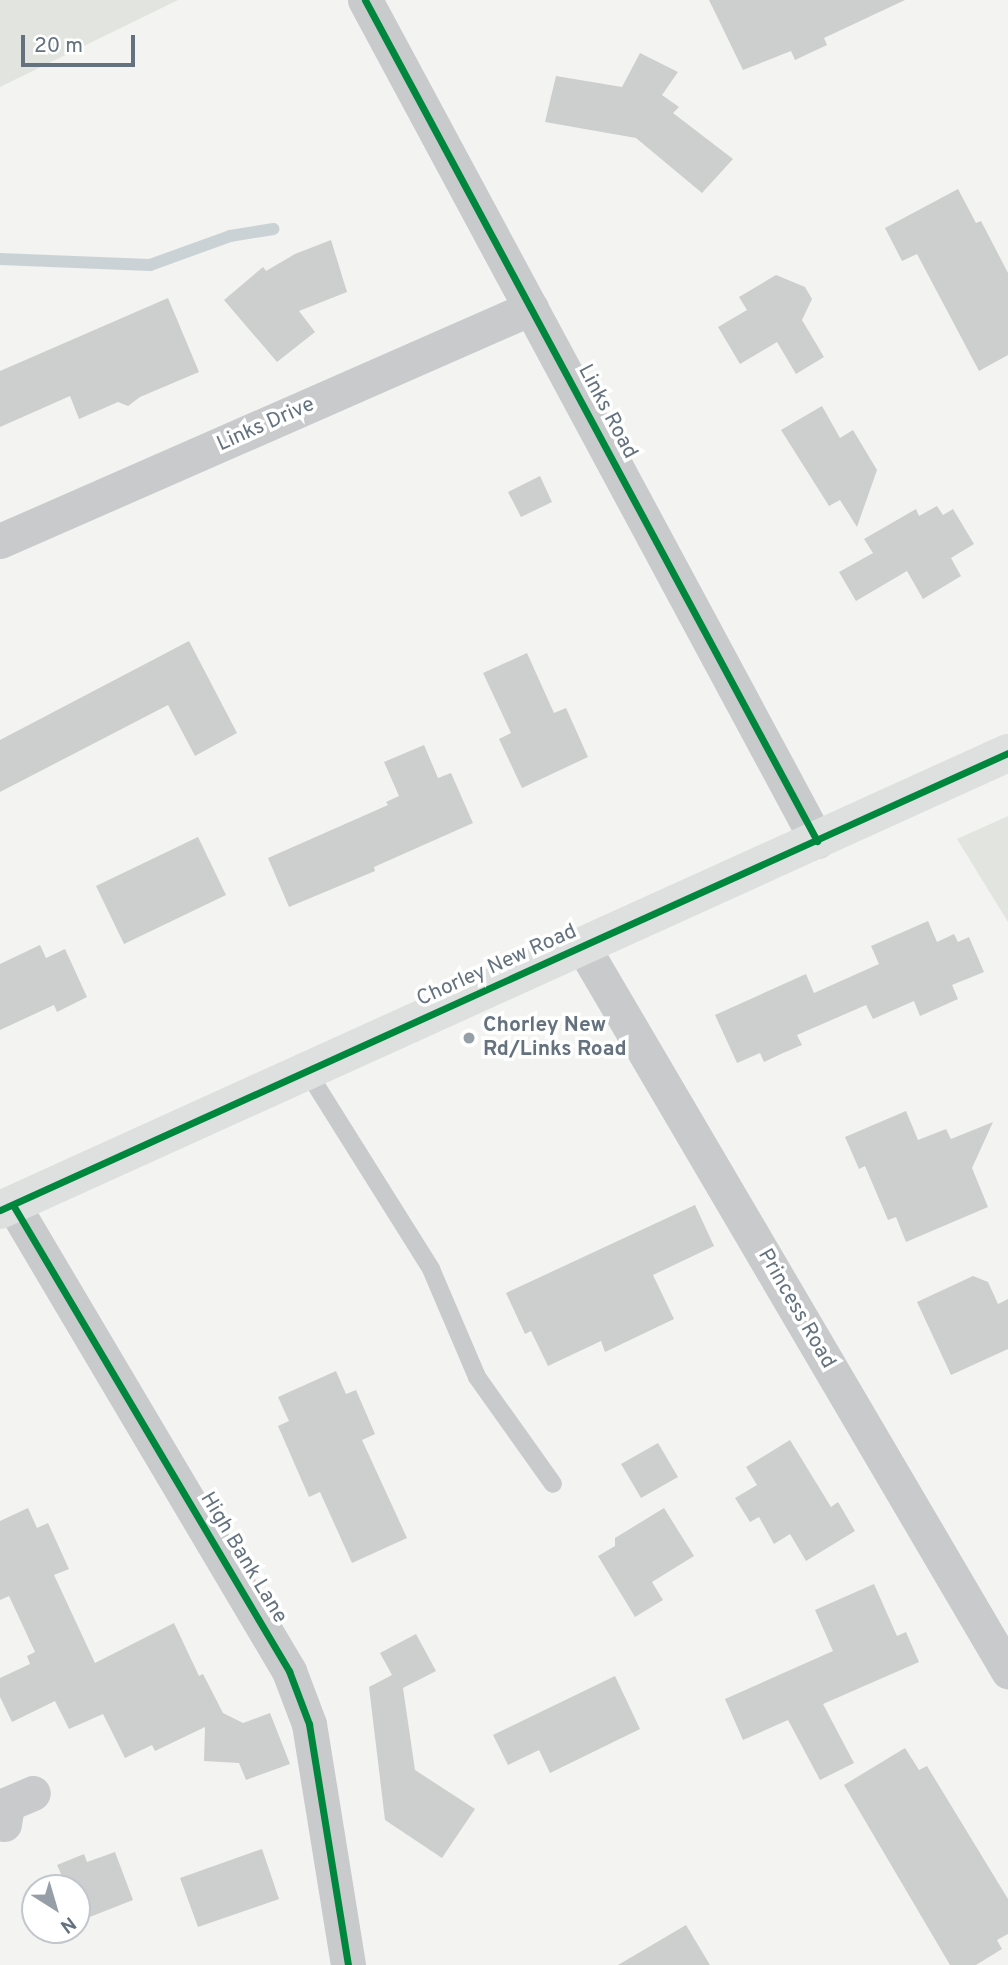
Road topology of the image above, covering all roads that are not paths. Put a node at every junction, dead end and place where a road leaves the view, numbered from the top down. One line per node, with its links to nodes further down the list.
1 (365, 0): 2 (street, Links Road)
2 (531, 308): 3 (street, Links Drive); 5 (street, Links Road)
3 (0, 541)
4 (1008, 753): 5 (highway, Chorley New Road)
5 (817, 841): 6 (highway, Chorley New Road)
6 (583, 947): 7 (highway, Chorley New Road); 10 (street, Princess Road)
7 (307, 1071): 8 (highway, Chorley New Road); 9 (lane)
8 (6, 1207): 11 (street, High Bank Lane)
9 (553, 1485)
10 (1008, 1671)
11 (348, 1965)

